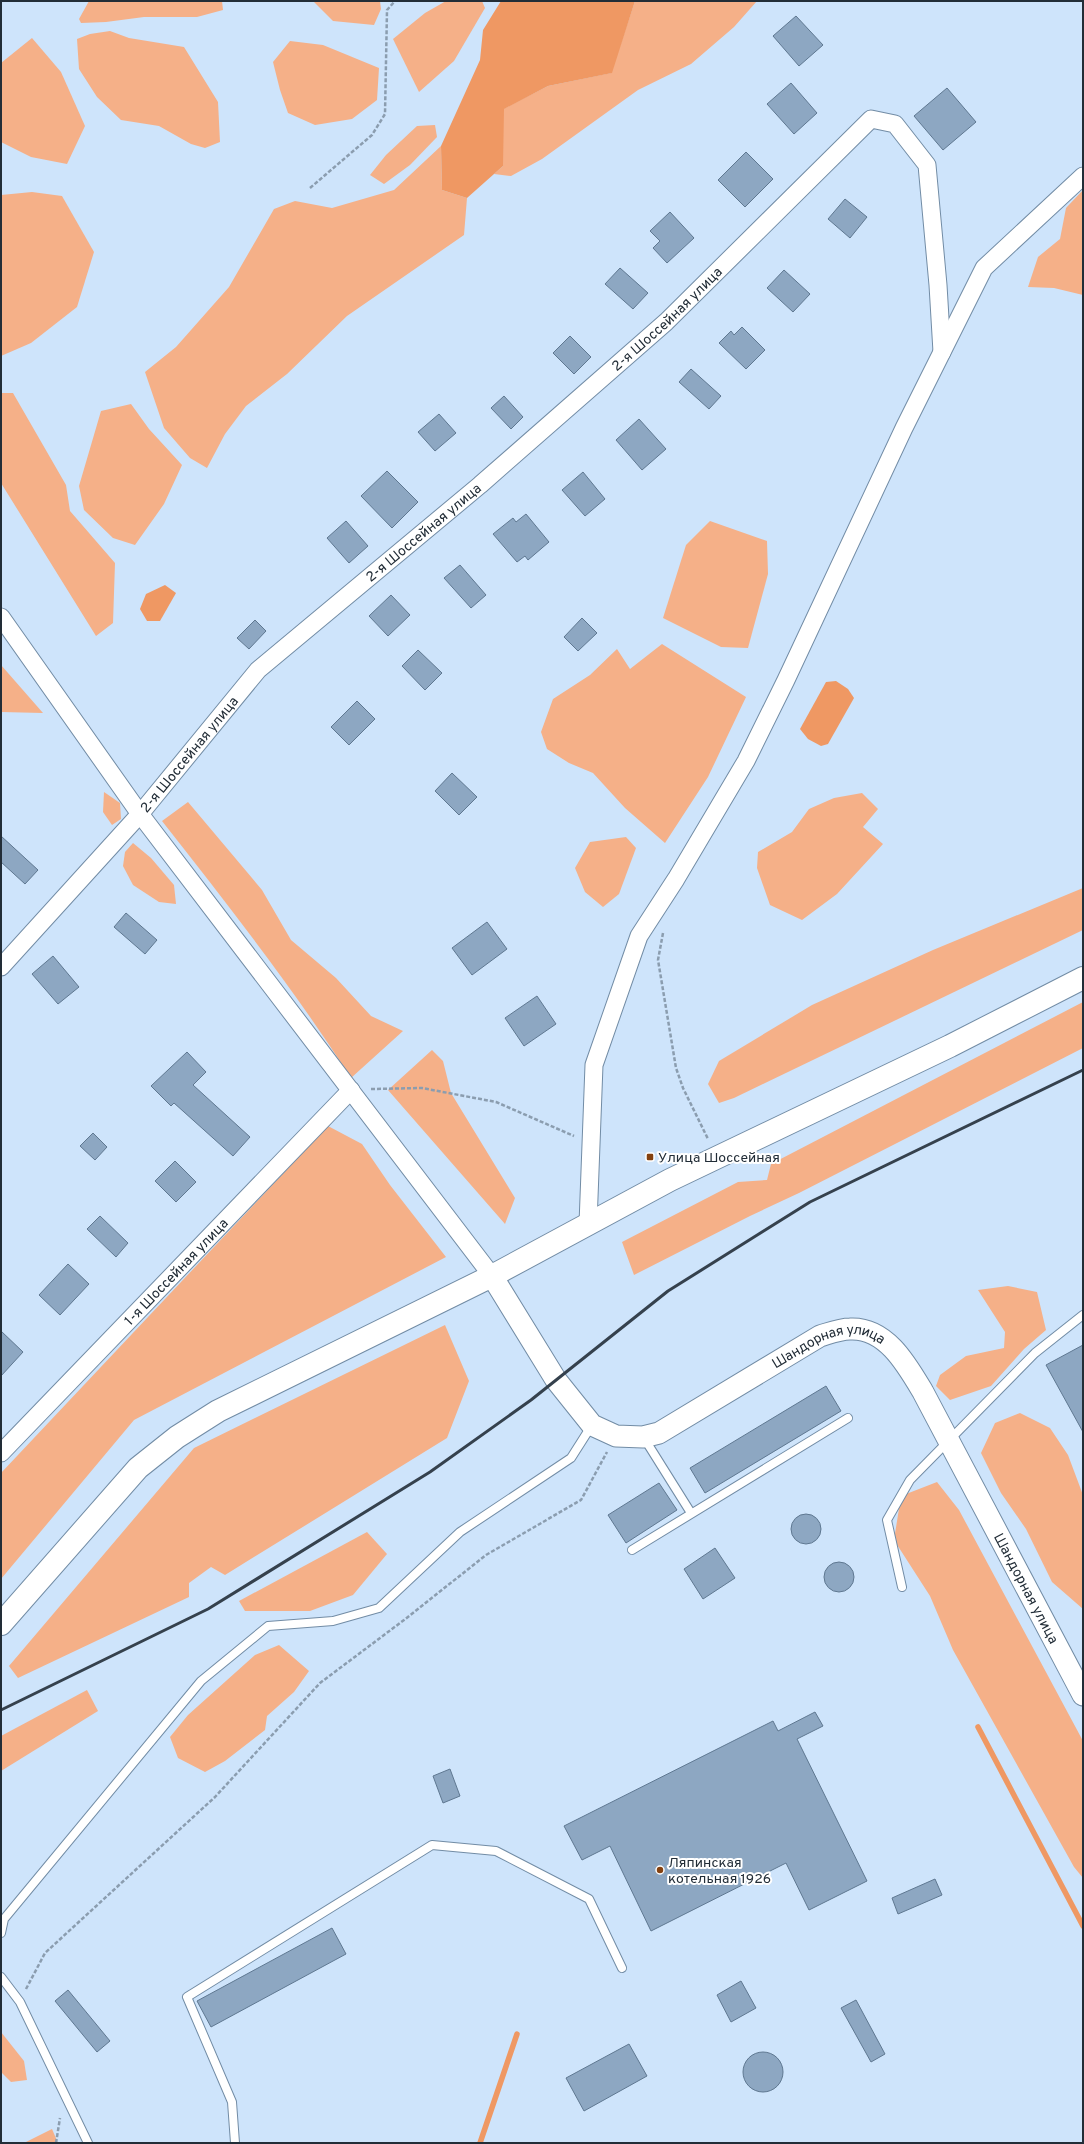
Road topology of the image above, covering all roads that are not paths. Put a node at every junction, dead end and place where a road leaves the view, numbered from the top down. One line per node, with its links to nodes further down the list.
1 (1083, 176): 2 (street)
2 (942, 352): 4 (street, 2-я Шоссейная улица); 8 (street)
3 (1, 617): 4 (street)
4 (140, 814): 5 (street, 2-я Шоссейная улица); 7 (street)
5 (1, 967)
6 (1083, 978): 8 (main road)
7 (351, 1090): 9 (street); 15 (street, 1-я Шоссейная улица)
8 (588, 1224): 9 (main road)
9 (492, 1276): 12 (street, Шандорная улица); 19 (main road)
10 (1083, 1315): 14 (lane)
11 (848, 1418): 16 (lane)
12 (592, 1425): 13 (street, Шандорная улица); 21 (lane)
13 (643, 1437): 14 (street, Шандорная улица); 16 (lane)
14 (950, 1440): 18 (lane); 20 (street, Шандорная улица)
15 (1, 1453)
16 (691, 1514): 17 (lane)
17 (632, 1550)
18 (902, 1587)
19 (1, 1624)
20 (1083, 1695)
21 (1, 1933)
22 (622, 1968): 25 (lane)
23 (1, 1976): 24 (lane)
24 (88, 2143)
25 (235, 2143)

